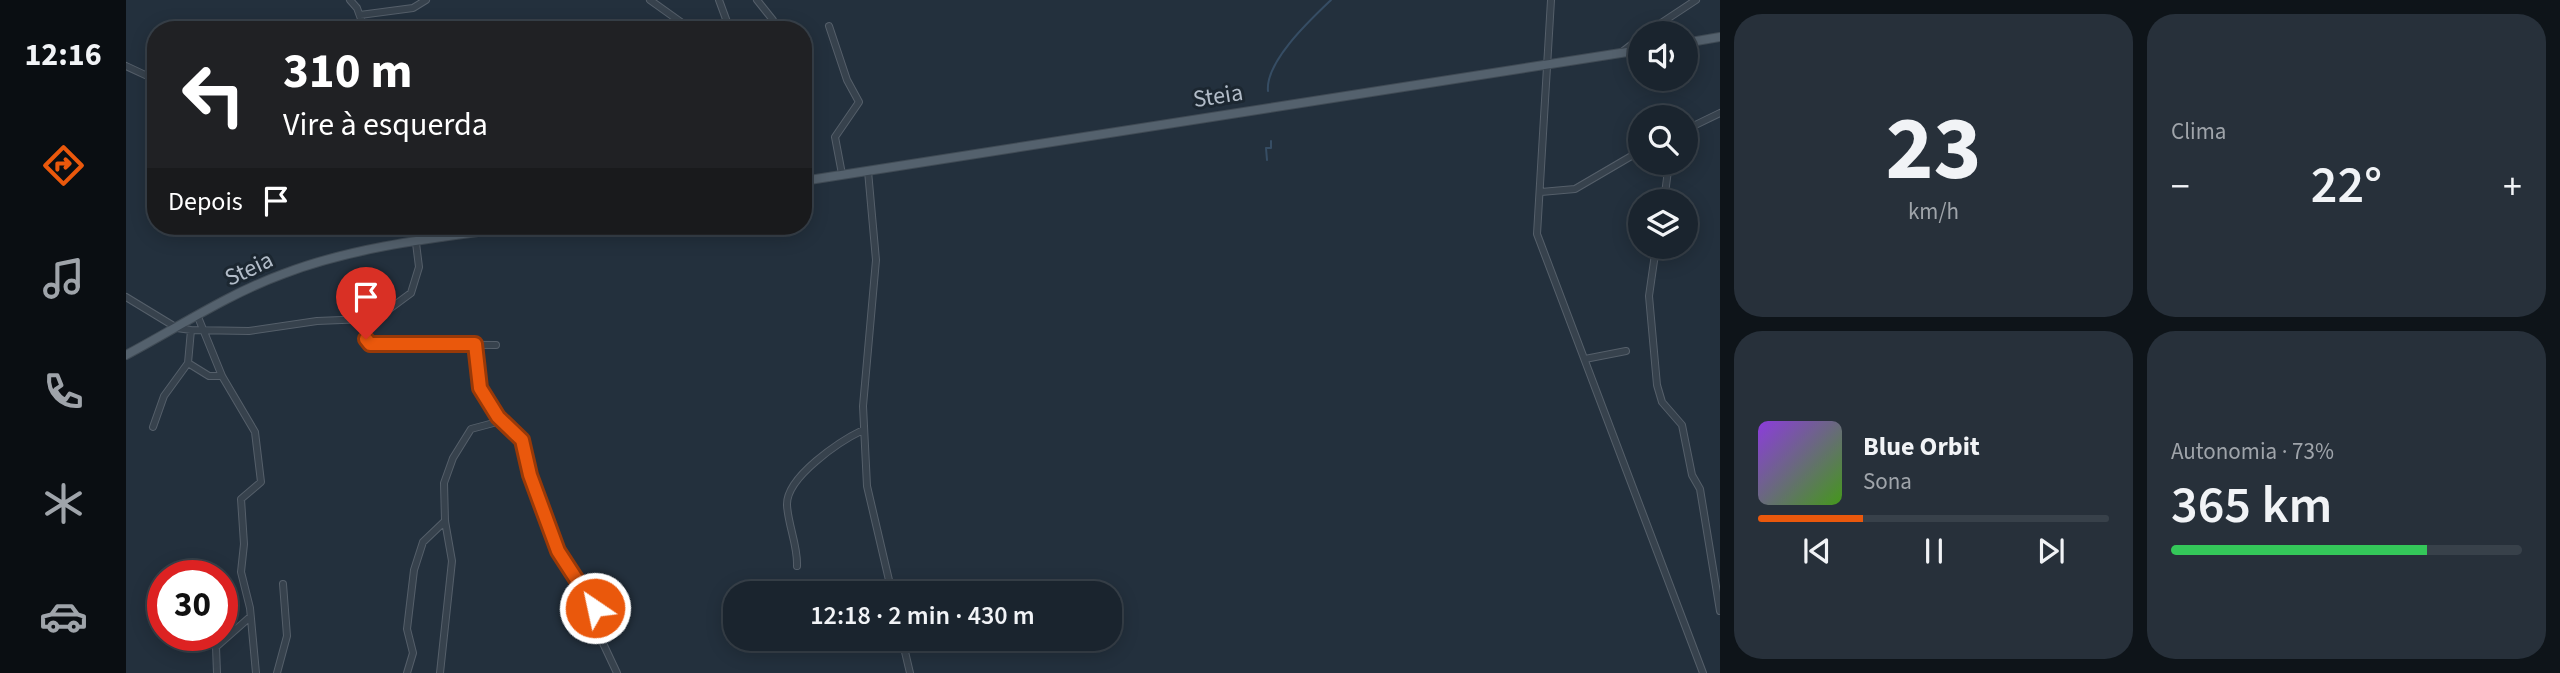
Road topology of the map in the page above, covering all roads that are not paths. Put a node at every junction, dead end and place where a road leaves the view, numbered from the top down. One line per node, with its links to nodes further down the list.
1 (349, 0): 8 (street)
2 (426, 0): 8 (street)
3 (650, 0): 10 (street)
4 (719, 0): 11 (street)
5 (757, 0): 12 (street)
6 (1551, 0): 20 (street)
7 (1696, 0): 13 (street)
8 (360, 15): 9 (street)
9 (362, 21)
10 (679, 21)
11 (727, 21)
12 (773, 21)
13 (1664, 21)
14 (829, 26): 27 (street)
15 (1720, 37): 16 (main road)
16 (1698, 41)
17 (1628, 47): 19 (street)
18 (1628, 52): 19 (main road, Steia)
19 (1621, 53): 20 (main road, Steia)
20 (1549, 65): 26 (main road, Steia); 29 (street)
21 (126, 66): 22 (street)
22 (147, 76)
23 (1720, 113): 24 (street)
24 (1698, 124)
25 (1628, 158): 29 (street)
26 (868, 171): 27 (main road, Steia); 50 (street)
27 (842, 174): 28 (main road, Steia)
28 (812, 179)
29 (1541, 192): 45 (street)
30 (440, 235): 32 (street)
31 (462, 235): 32 (main road, Steia)
32 (441, 238): 33 (main road, Steia)
33 (416, 243): 36 (main road, Steia); 37 (street)
34 (1654, 259): 52 (street)
35 (126, 297): 38 (street)
36 (198, 317): 38 (main road, Steia); 40 (street)
37 (366, 319): 40 (street); 41 (street)
38 (177, 328): 39 (street); 44 (main road, Steia)
39 (191, 330): 40 (street); 46 (street)
40 (205, 331): 47 (street)
41 (475, 344): 42 (street); 48 (street)
42 (496, 345)
43 (1626, 351): 45 (street)
44 (126, 355)
45 (1585, 359): 67 (street)
46 (188, 363): 47 (street); 49 (street)
47 (222, 376): 58 (street)
48 (501, 421): 51 (street); 65 (street)
49 (153, 427)
50 (863, 430): 54 (street); 55 (street)
51 (445, 521): 63 (street); 64 (street)
52 (1710, 563): 53 (street); 57 (street)
53 (1720, 564)
54 (797, 566)
55 (889, 581)
56 (283, 584): 62 (street)
57 (1720, 611)
58 (250, 617): 60 (street); 61 (street)
59 (905, 651): 66 (street)
60 (217, 673)
61 (256, 673)
62 (277, 673)
63 (407, 673)
64 (440, 673)
65 (617, 673)
66 (910, 673)
67 (1703, 673)

